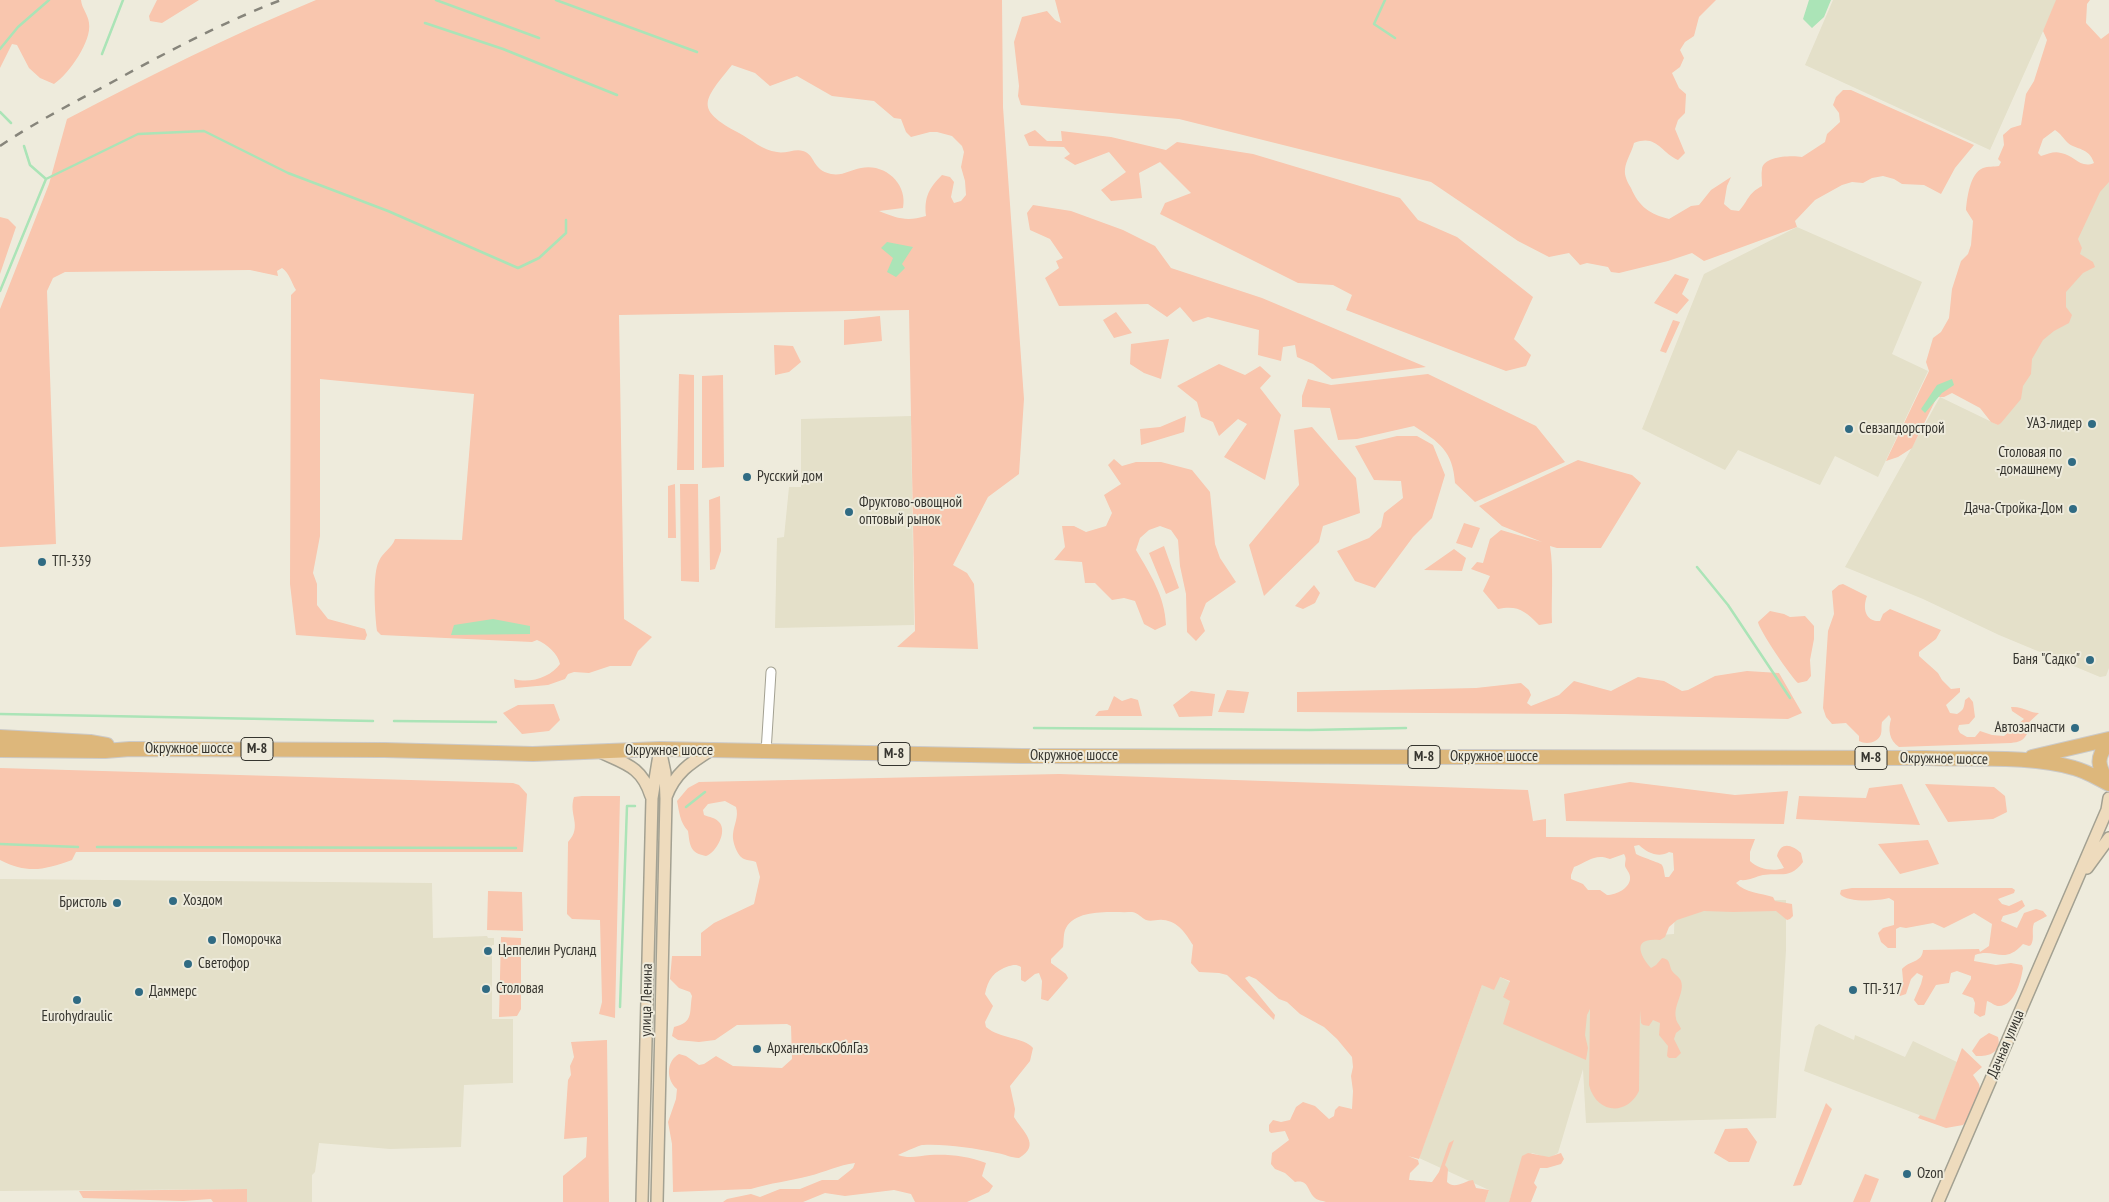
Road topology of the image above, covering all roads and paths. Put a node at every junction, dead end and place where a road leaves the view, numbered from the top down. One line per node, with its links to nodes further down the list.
1 (771, 672): 9 (street)
2 (0, 737): 4 (main road, Окружное шоссе / М-8)
3 (2109, 740): 10 (main road, Окружное шоссе / М-8); 11 (main road, Окружное шоссе / М-8)
4 (130, 748): 6 (main road, Окружное шоссе / М-8); 8 (main road, Окружное шоссе / М-8)
5 (660, 749): 7 (main road, Окружное шоссе / М-8); 8 (main road, Окружное шоссе / М-8); 12 (main road, улица Ленина); 14 (main road, улица Ленина)
6 (0, 750)
7 (711, 750): 9 (main road, Окружное шоссе / М-8); 14 (main road, улица Ленина)
8 (598, 751): 12 (main road, улица Ленина)
9 (766, 752): 10 (main road, Окружное шоссе / М-8)
10 (2017, 761): 11 (main road, Окружное шоссе / М-8)
11 (2109, 787)
12 (652, 798): 17 (main road, улица Ленина)
13 (2109, 798): 16 (main road, Дачная улица)
14 (666, 799): 18 (main road, улица Ленина)
15 (2109, 838): 16 (main road, Дачная улица)
16 (2074, 886): 21 (main road, Дачная улица)
17 (646, 1039): 18 (main road); 19 (main road, улица Ленина)
18 (659, 1044): 20 (main road, улица Ленина)
19 (642, 1202)
20 (657, 1202)
21 (1938, 1202)

